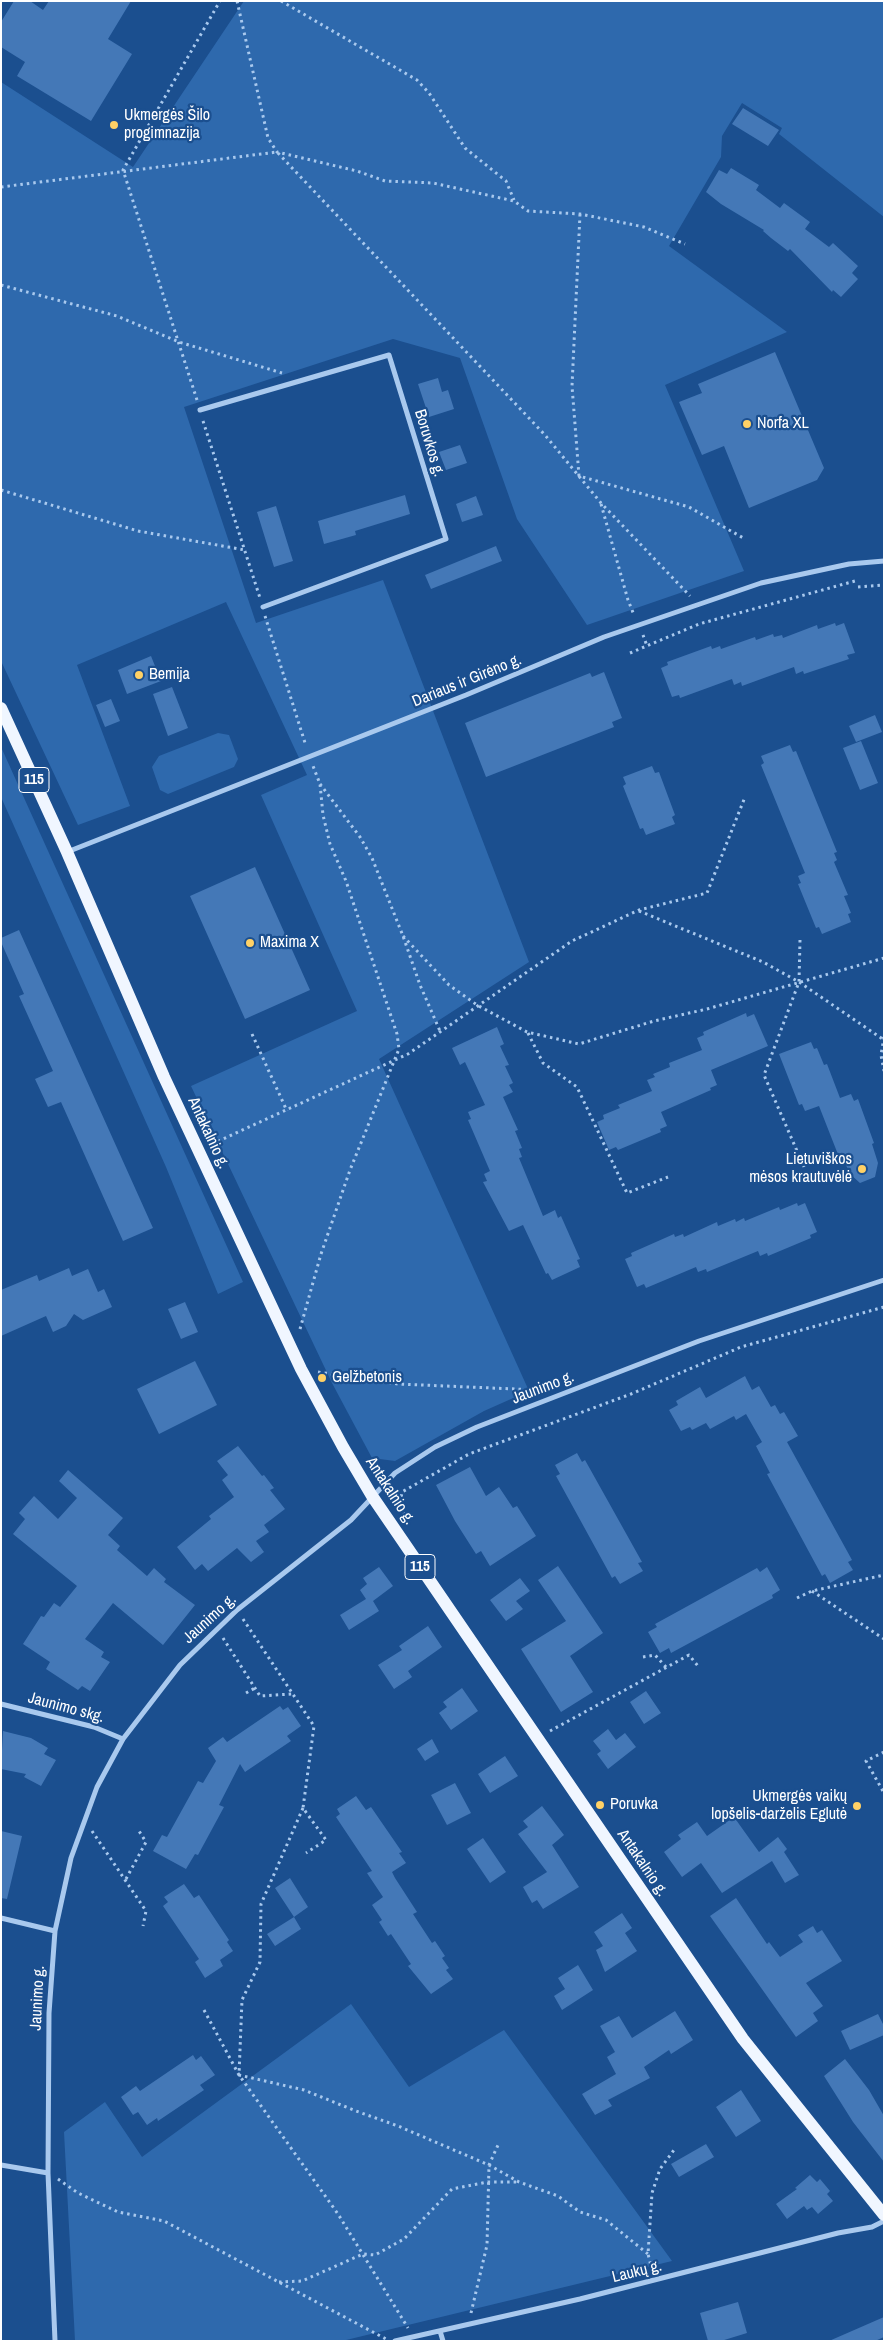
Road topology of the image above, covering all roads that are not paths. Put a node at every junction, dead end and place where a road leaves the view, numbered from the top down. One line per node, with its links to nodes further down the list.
1 (200, 410): 3 (street, Boruvkos g.)
2 (884, 561): 5 (street, Dariaus ir Girėno g.)
3 (262, 607)
4 (1, 708): 5 (main road, Antakalnio g. / 115)
5 (67, 852): 7 (main road, Antakalnio g. / 115)
6 (884, 1280): 7 (street, Jaunimo g.)
7 (372, 1496): 9 (street, Jaunimo g.); 14 (main road, Antakalnio g. / 115)
8 (1, 1704): 9 (street, Jaunimo skg.)
9 (123, 1739): 11 (street, Jaunimo g.)
10 (1, 1918): 11 (street)
11 (55, 1931): 13 (street, Jaunimo g.)
12 (1, 2164): 13 (street)
13 (48, 2172): 17 (street, Jaunimo g.)
14 (884, 2215)
15 (884, 2221): 16 (street, Laukų g.)
16 (440, 2331): 18 (street, Laukų g.); 19 (street)
17 (55, 2341)
18 (395, 2341)
19 (443, 2341)

